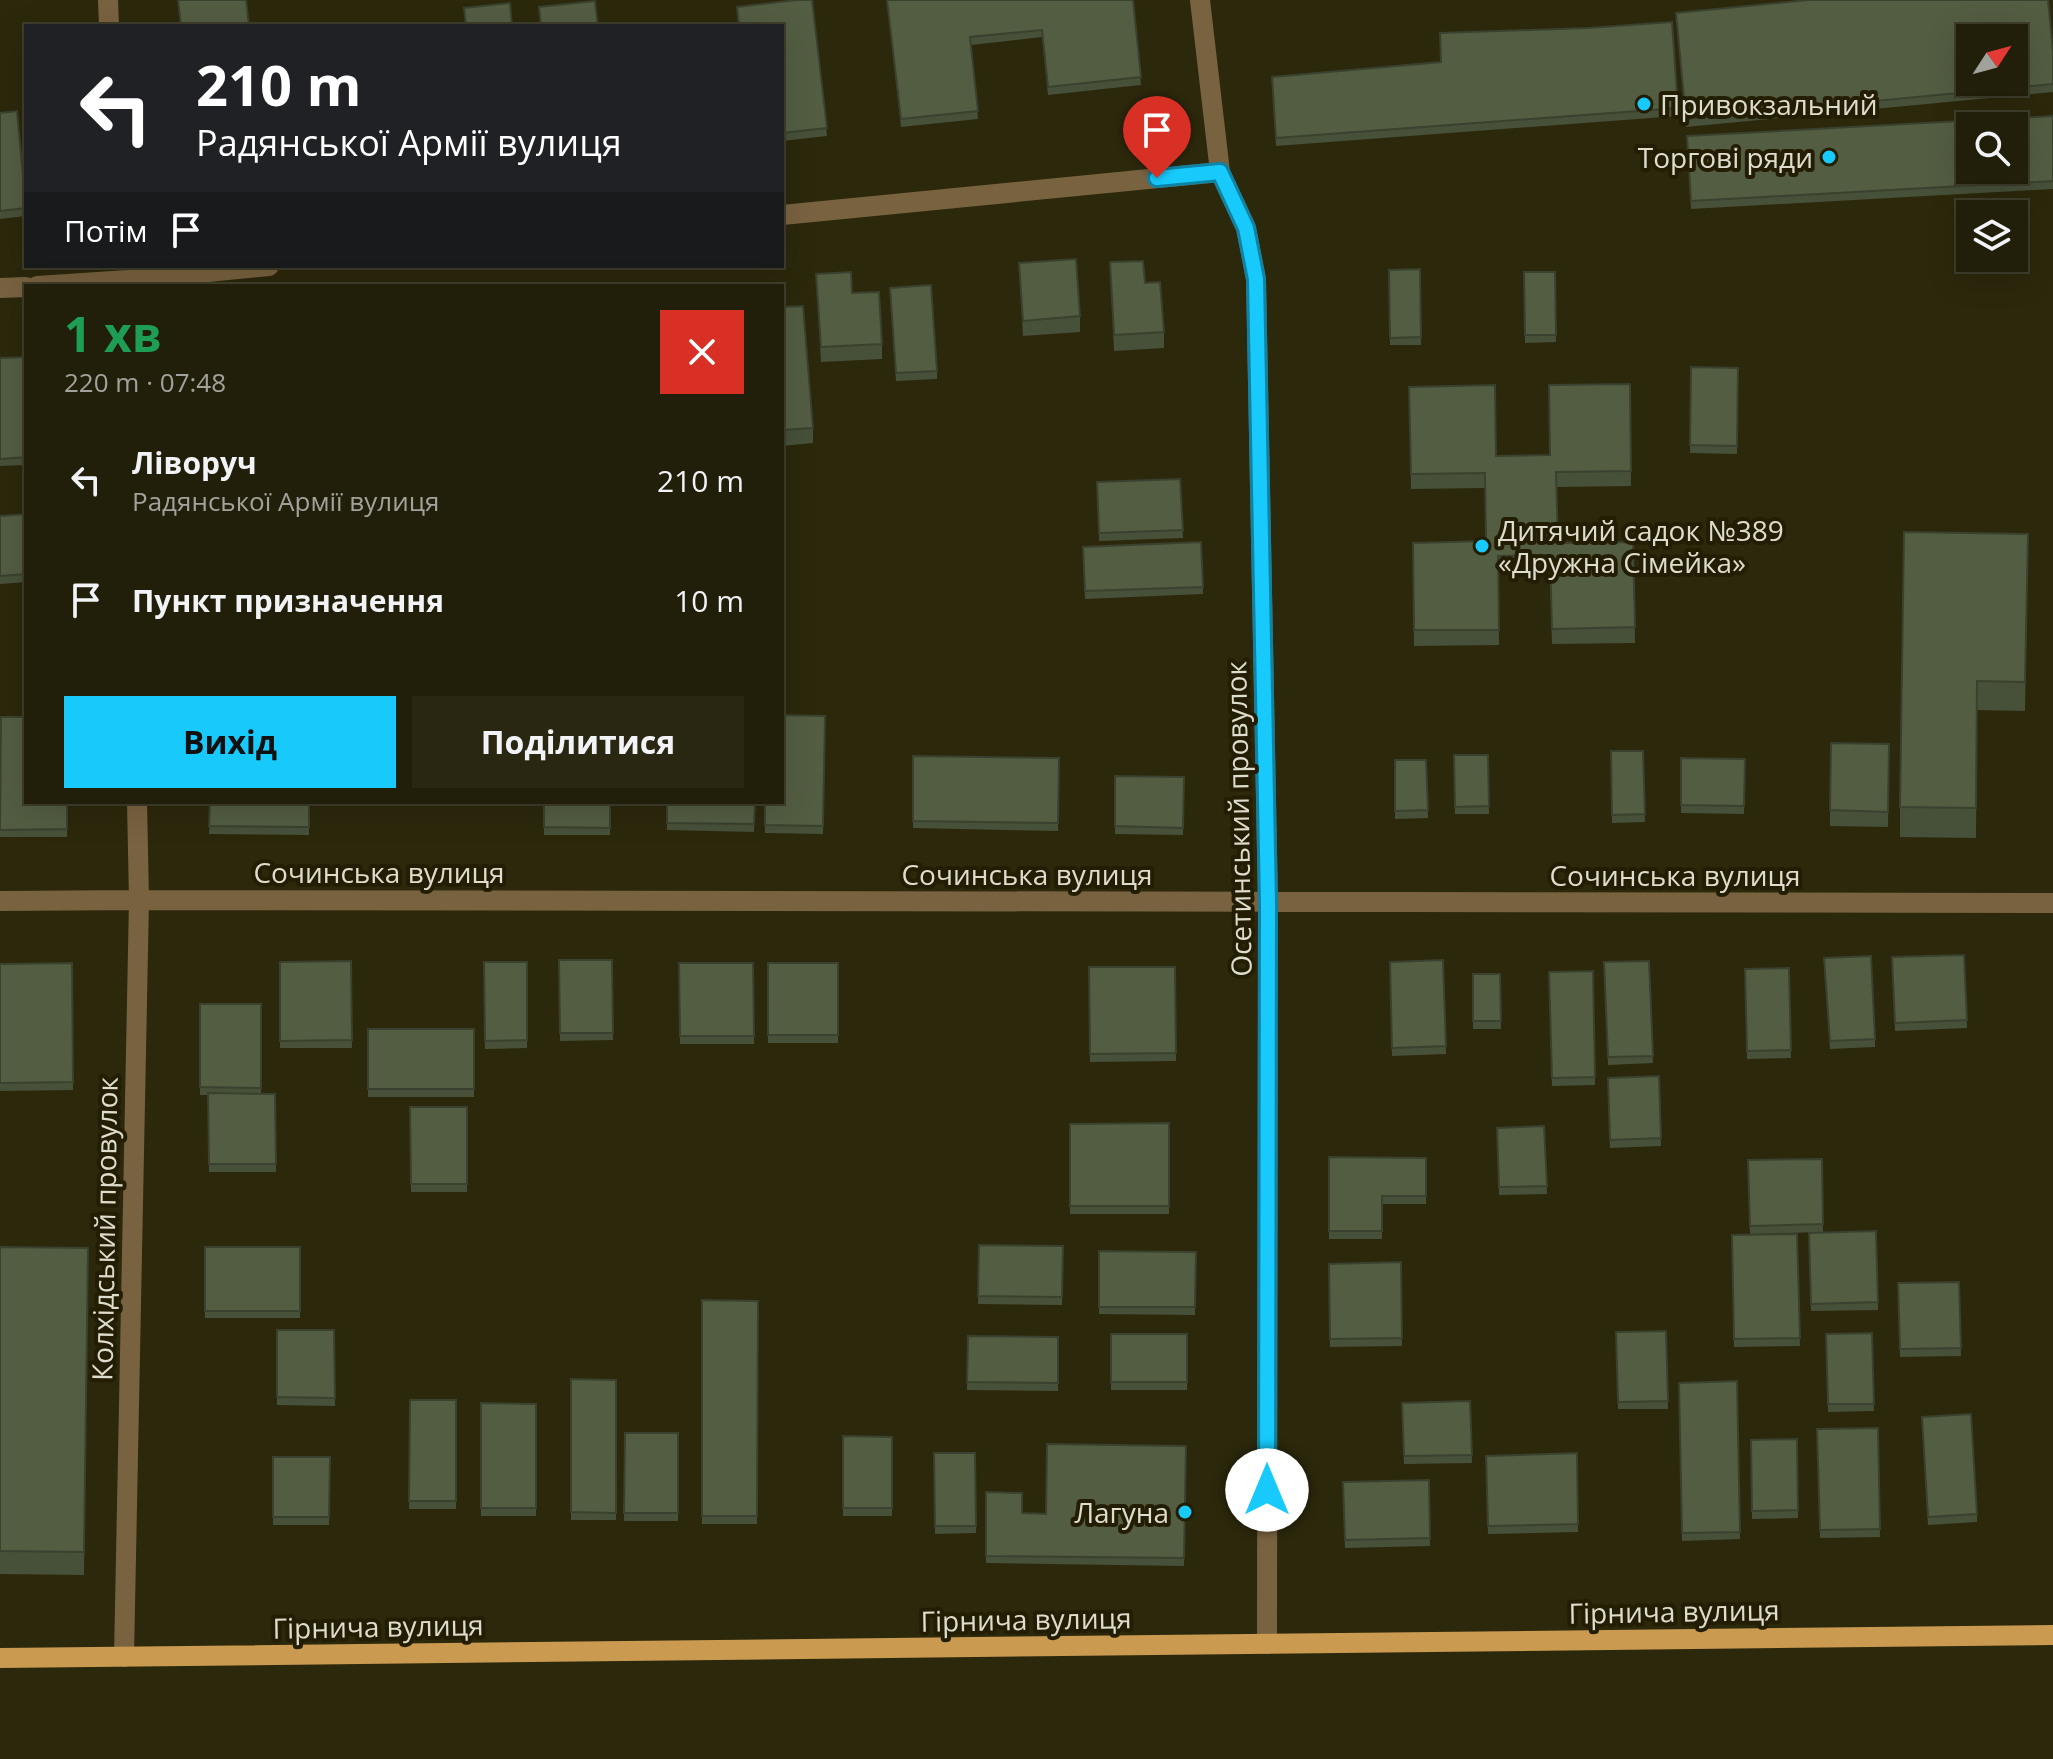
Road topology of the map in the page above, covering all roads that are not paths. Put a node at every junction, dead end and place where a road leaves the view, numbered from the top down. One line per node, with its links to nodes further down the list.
1 (108, 0): 3 (street)
2 (1200, 0): 4 (street, Осетинський провулок)
3 (109, 24)
4 (1220, 172): 5 (street); 14 (street, Осетинський провулок)
5 (784, 215)
6 (243, 268): 7 (street)
7 (128, 277): 8 (street)
8 (57, 284)
9 (24, 287): 10 (street)
10 (0, 288)
11 (137, 804): 12 (street, Колхідський провулок)
12 (139, 900): 13 (street, Сочинська вулиця); 14 (street, Сочинська вулиця); 18 (street, Колхідський провулок)
13 (0, 901)
14 (1268, 903): 15 (street, Сочинська вулиця); 17 (street, Осетинський провулок)
15 (2053, 903)
16 (2053, 1635): 17 (main road, Гірнича вулиця)
17 (1267, 1644): 18 (main road, Гірнича вулиця)
18 (124, 1657): 19 (main road, Гірнича вулиця)
19 (0, 1658)

